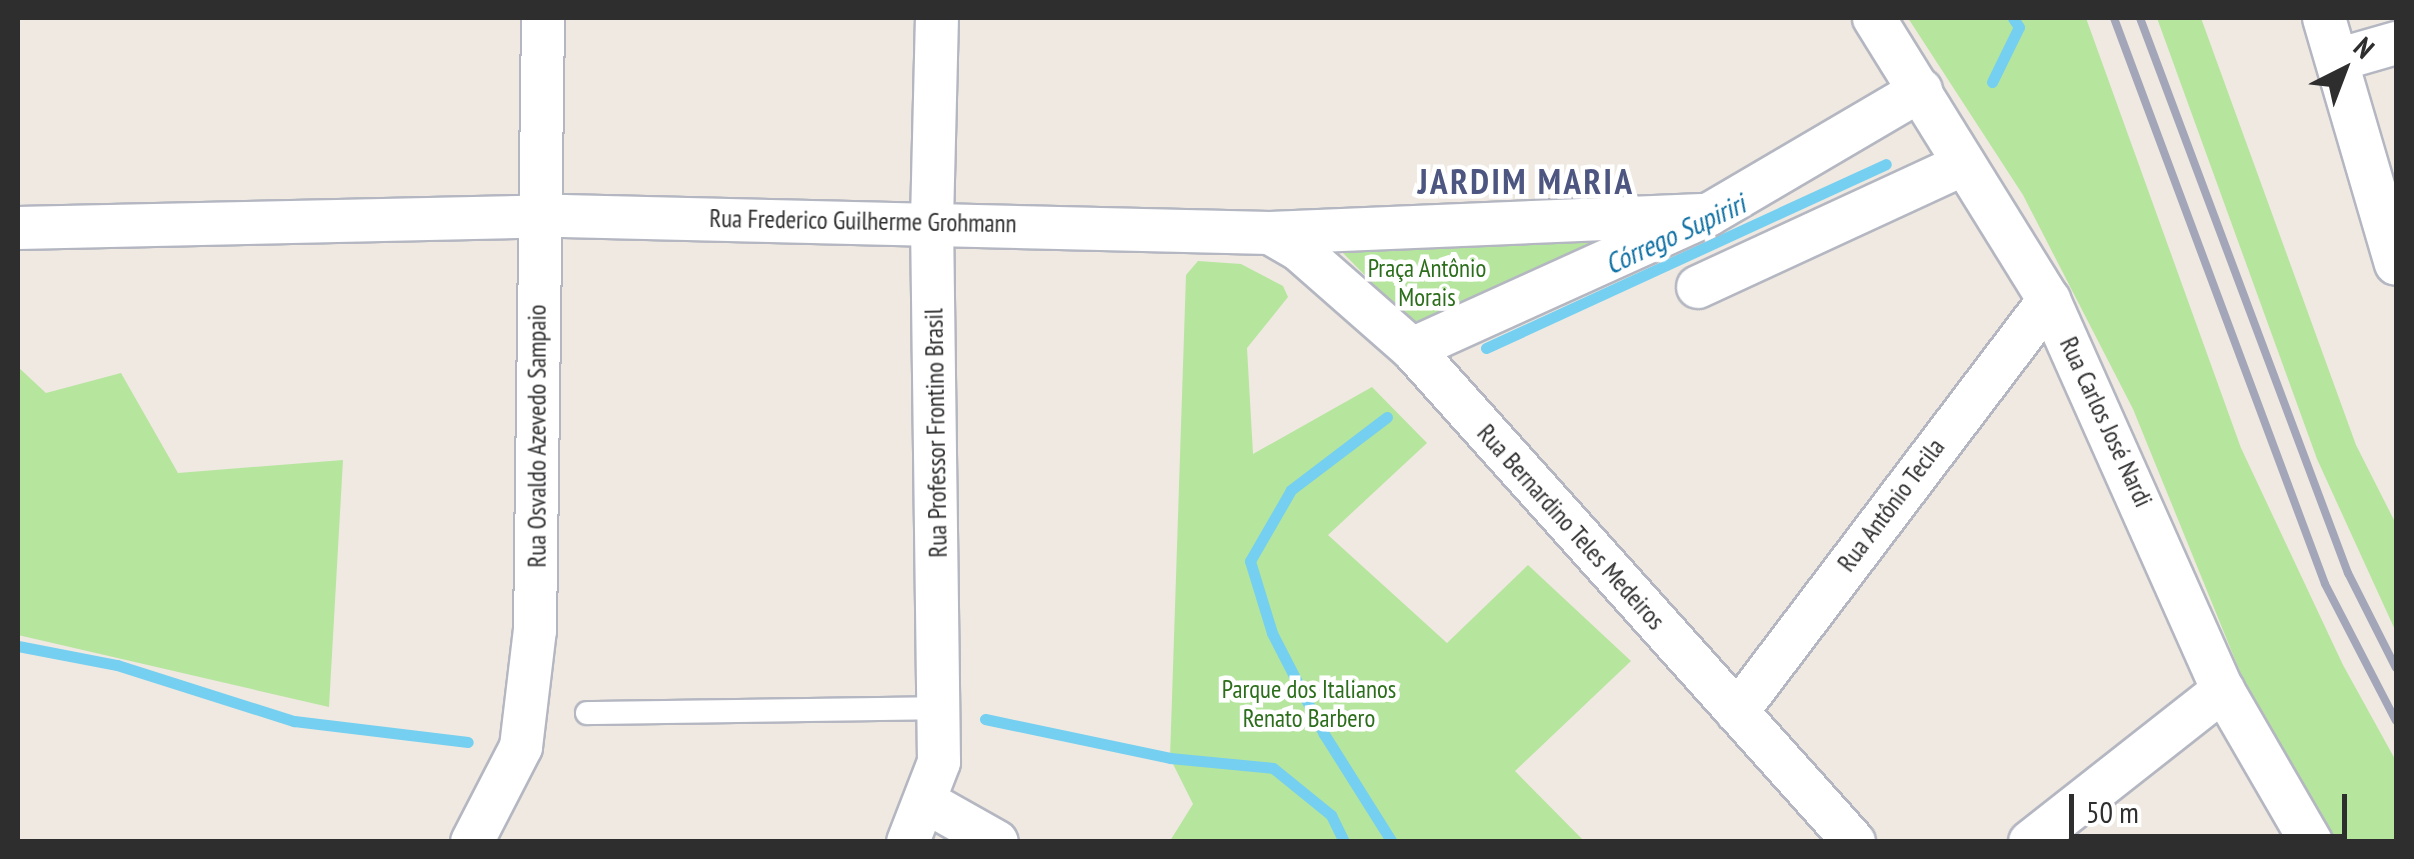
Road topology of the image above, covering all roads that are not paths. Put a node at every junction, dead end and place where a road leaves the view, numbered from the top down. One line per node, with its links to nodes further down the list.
1 (544, 18): 10 (street, Rua Osvaldo Azevedo Sampaio)
2 (937, 18): 11 (street, Rua Professor Frontino Brasil)
3 (1874, 18): 7 (street, Rua Carlos José Nardi)
4 (2324, 18): 6 (street)
5 (2396, 43): 6 (street)
6 (2337, 60): 14 (street)
7 (1922, 90): 8 (street, Rua Carlos José Nardi); 9 (street, Rua Frederico Guilherme Grohmann)
8 (1964, 164): 15 (street); 16 (street, Rua Carlos José Nardi)
9 (1708, 215): 13 (street, Rua Frederico Guilherme Grohmann); 17 (street, Rua Frederico Guilherme Grohmann)
10 (538, 216): 11 (street, Rua Frederico Guilherme Grohmann); 12 (street, Rua Frederico Guilherme Grohmann); 23 (street, Rua Osvaldo Azevedo Sampaio)
11 (932, 222): 13 (street, Rua Frederico Guilherme Grohmann); 19 (street, Rua Professor Frontino Brasil)
12 (18, 228)
13 (1270, 234): 17 (street, Rua Bernardino Teles Medeiros)
14 (2396, 264)
15 (1698, 287)
16 (2049, 300): 18 (street, Rua Carlos José Nardi); 20 (street, Rua Antônio Tecila)
17 (1412, 350): 20 (street, Rua Bernardino Teles Medeiros)
18 (2223, 690): 27 (street); 28 (street, Rua Carlos José Nardi)
19 (940, 708): 21 (lane); 22 (street, Rua Professor Frontino Brasil)
20 (1737, 712): 26 (street, Rua Bernardino Teles Medeiros)
21 (587, 713)
22 (928, 803): 24 (street, Rua Professor Frontino Brasil); 25 (street)
23 (472, 842)
24 (908, 842)
25 (998, 842)
26 (1854, 842)
27 (2030, 842)
28 (2311, 842)

